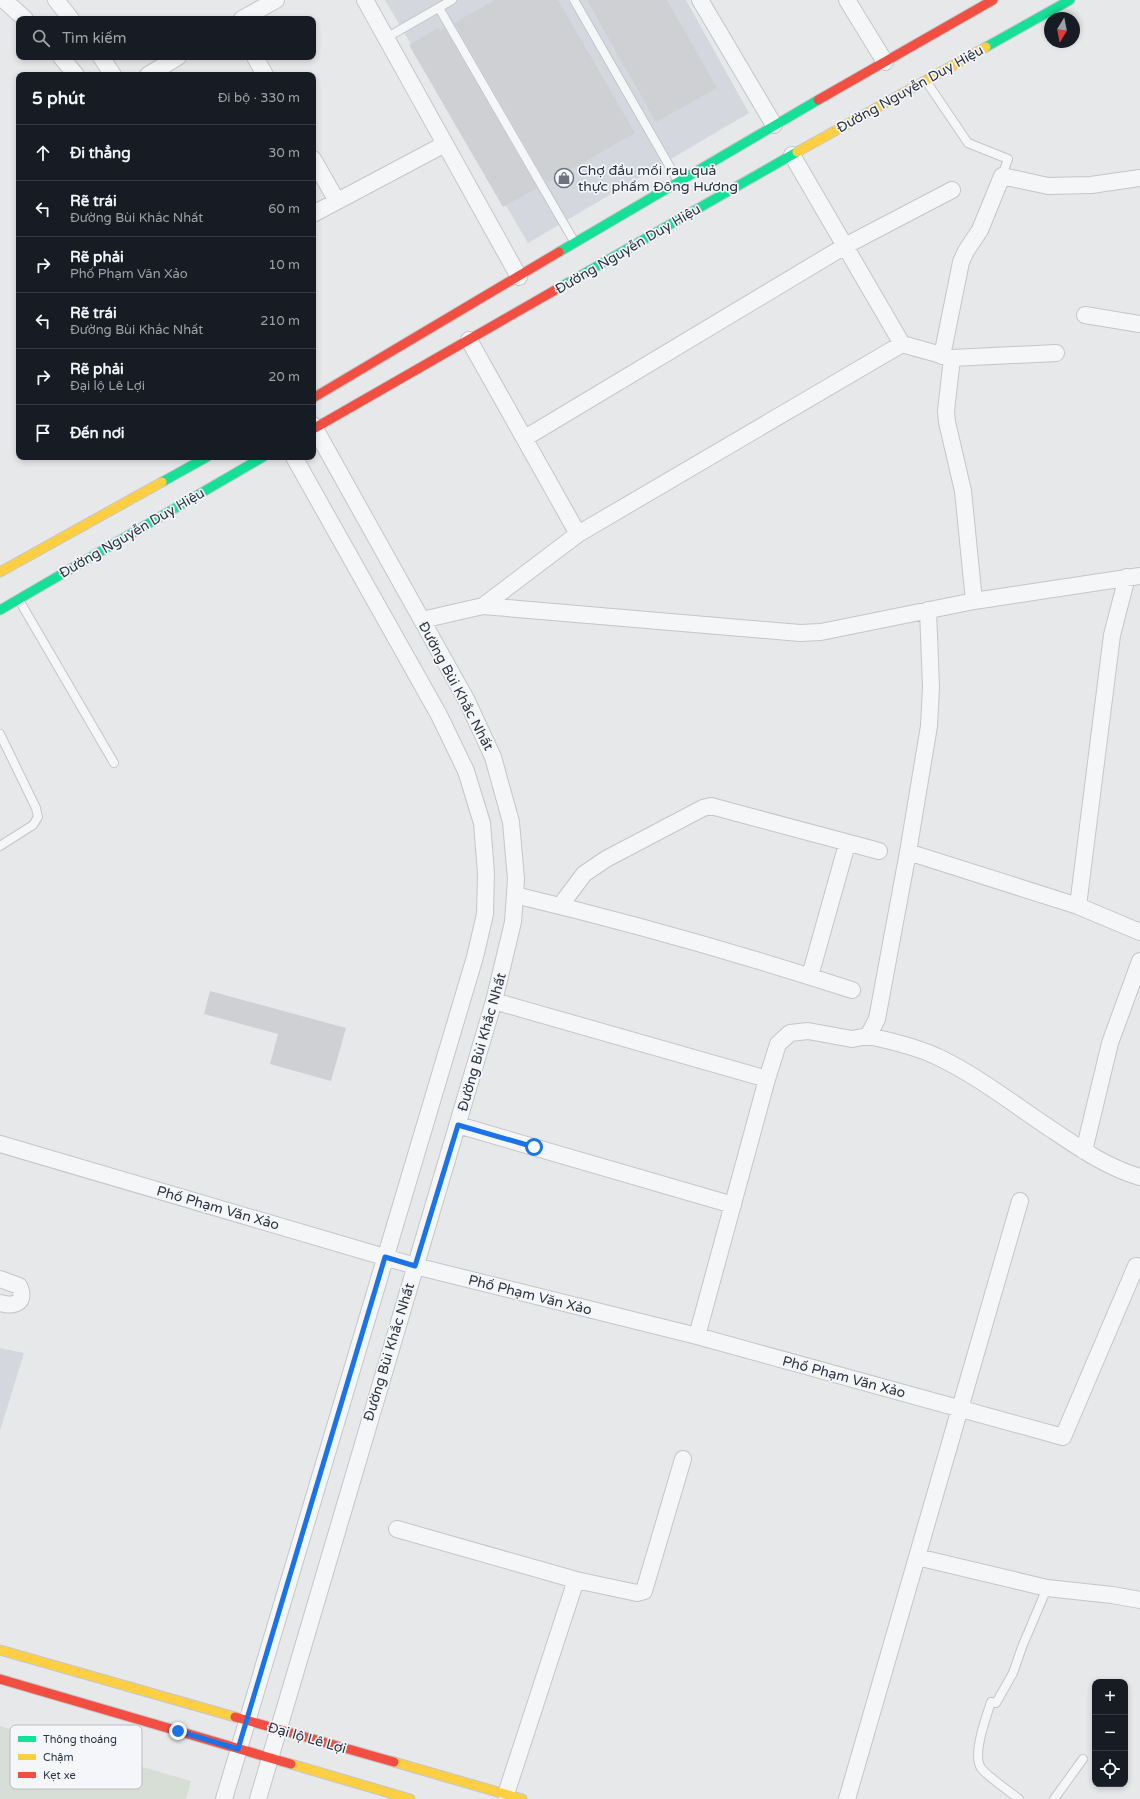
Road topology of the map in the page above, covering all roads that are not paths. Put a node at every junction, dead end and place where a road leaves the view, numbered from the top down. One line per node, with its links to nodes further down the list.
1 (4, 0): 12 (street)
2 (56, 0): 13 (street)
3 (276, 0): 14 (street)
4 (365, 0): 15 (street)
5 (452, 0): 11 (lane)
6 (574, 0): 32 (lane)
7 (700, 0): 26 (street)
8 (847, 0): 20 (street)
9 (993, 0): 20 (street)
10 (1070, 0): 25 (street, Đường Nguyễn Duy Hiệu)
11 (438, 8): 15 (lane); 36 (lane)
12 (22, 16)
13 (69, 16)
14 (247, 16)
15 (386, 38): 27 (street)
16 (64, 60): 21 (street)
17 (103, 60): 22 (street)
18 (173, 60): 23 (street)
19 (257, 60): 24 (street)
20 (886, 62): 26 (street)
21 (74, 72)
22 (111, 72)
23 (153, 72)
24 (263, 72)
25 (926, 80): 28 (street, Đường Nguyễn Duy Hiệu); 30 (lane)
26 (776, 128): 32 (street)
27 (445, 144): 34 (street); 38 (street)
28 (790, 152): 37 (street); 41 (street, Đường Nguyễn Duy Hiệu)
29 (316, 163): 34 (street)
30 (1002, 176): 31 (street); 44 (street)
31 (1140, 178)
32 (678, 182): 36 (street)
33 (952, 190): 37 (street)
34 (337, 201): 35 (street)
35 (316, 212)
36 (575, 243): 38 (street)
37 (845, 246): 42 (street); 48 (street)
38 (519, 277): 45 (street)
39 (1085, 315): 40 (street)
40 (1140, 324)
41 (469, 340): 46 (street, Đường Nguyễn Duy Hiệu); 48 (street)
42 (902, 344): 44 (street); 52 (street)
43 (1056, 353): 44 (street)
44 (947, 357): 56 (street)
45 (316, 396)
46 (316, 426)
47 (316, 431): 60 (street, Đường Bùi Khắc Nhất)
48 (525, 438): 52 (street)
49 (202, 460): 53 (street, Đường Nguyễn Duy Hiệu)
50 (258, 460): 55 (street, Đường Nguyễn Duy Hiệu)
51 (296, 460): 83 (street, Đường Bùi Khắc Nhất)
52 (578, 534): 57 (street)
53 (0, 572)
54 (1133, 576): 56 (street); 69 (street)
55 (18, 599): 58 (street, Đường Nguyễn Duy Hiệu); 62 (lane)
56 (974, 601): 59 (street)
57 (483, 606): 59 (street); 60 (street)
58 (0, 610)
59 (928, 610): 66 (street)
60 (422, 620): 67 (street, Đường Bùi Khắc Nhất)
61 (0, 734): 64 (lane)
62 (114, 763)
63 (847, 844): 65 (street); 68 (street); 72 (street)
64 (0, 846)
65 (879, 851)
66 (908, 852): 69 (street); 75 (street)
67 (515, 895): 68 (street); 74 (street, Đường Bùi Khắc Nhất)
68 (560, 906): 72 (street)
69 (1078, 906): 70 (street)
70 (1140, 932)
71 (1140, 961): 79 (street)
72 (810, 976): 73 (street)
73 (852, 990)
74 (494, 1002): 76 (street); 77 (street, Đường Bùi Khắc Nhất)
75 (868, 1036): 76 (street); 79 (street)
76 (767, 1079): 82 (street)
77 (458, 1125): 82 (street); 84 (street, Đường Bùi Khắc Nhất)
78 (0, 1144): 83 (street, Phố Phạm Văn Xảo)
79 (1084, 1150): 80 (street)
80 (1140, 1177)
81 (1020, 1201): 89 (street)
82 (733, 1205): 88 (street)
83 (385, 1257): 84 (street, Phố Phạm Văn Xảo); 98 (street, Đường Bùi Khắc Nhất)
84 (415, 1266): 88 (street, Phố Phạm Văn Xảo); 99 (street, Đường Bùi Khắc Nhất)
85 (1140, 1266): 89 (street, Phố Phạm Văn Xảo)
86 (0, 1279): 87 (street)
87 (0, 1303)
88 (697, 1336): 89 (street, Phố Phạm Văn Xảo)
89 (960, 1409): 92 (street)
90 (683, 1459): 93 (street)
91 (398, 1529): 93 (street)
92 (917, 1557): 94 (street); 108 (street)
93 (576, 1580): 103 (street)
94 (1047, 1588): 95 (street); 109 (lane)
95 (1140, 1600)
96 (0, 1650): 98 (street, Đại lộ Lê Lợi)
97 (0, 1679): 100 (street)
98 (247, 1720): 99 (street, Đại lộ Lê Lợi); 100 (street, Đường Bùi Khắc Nhất)
99 (278, 1730): 101 (street, Đường Bùi Khắc Nhất); 103 (street, Đại lộ Lê Lợi)
100 (238, 1749): 101 (street); 104 (street, Đường Bùi Khắc Nhất)
101 (269, 1758): 105 (street, Đường Bùi Khắc Nhất); 106 (street)
102 (1083, 1759): 110 (lane)
103 (506, 1794): 107 (street, Đại lộ Lê Lợi)
104 (224, 1799)
105 (258, 1799)
106 (410, 1799)
107 (522, 1799)
108 (847, 1799)
109 (1019, 1799)
110 (1054, 1799)

